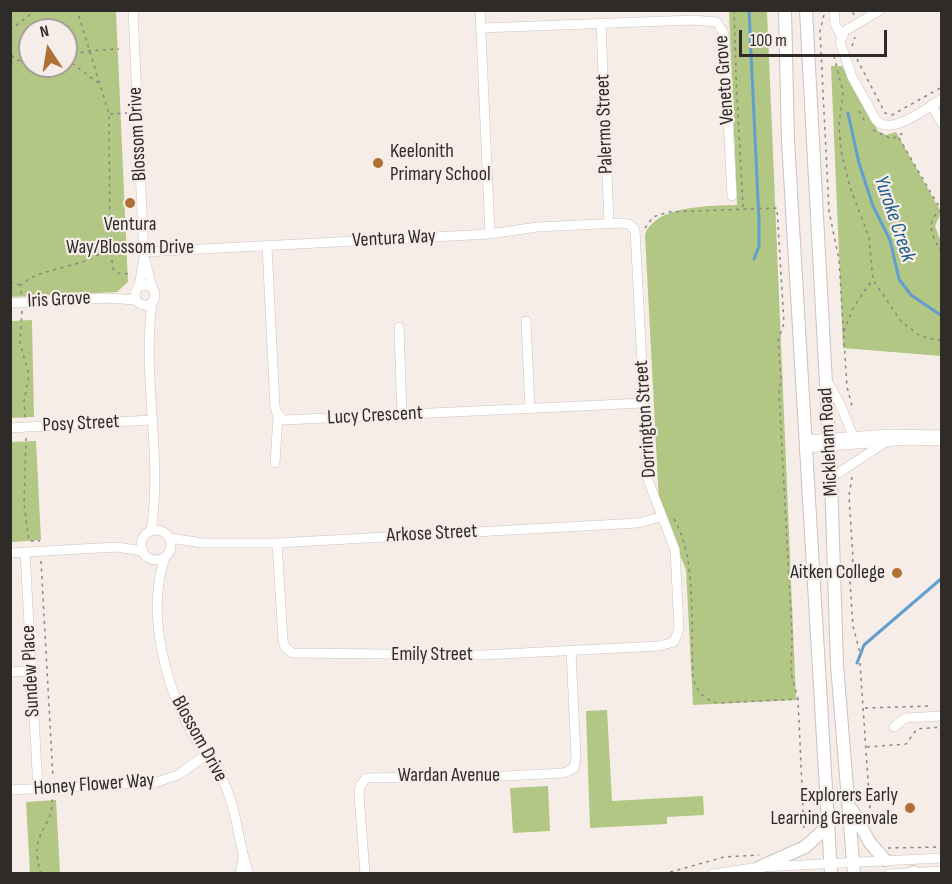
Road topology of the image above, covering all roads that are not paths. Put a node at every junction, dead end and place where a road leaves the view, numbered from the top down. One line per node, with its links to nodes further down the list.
1 (133, 10): 18 (street, Blossom Drive)
2 (480, 10): 8 (street)
3 (785, 10): 38 (main road, Mickleham Road)
4 (806, 10): 26 (main road, Mickleham Road)
5 (834, 10): 9 (street)
6 (880, 10): 9 (street)
7 (601, 24): 8 (street, Veneto Grove); 13 (street, Veneto Grove); 14 (street, Palermo Street)
8 (481, 28): 15 (street)
9 (841, 35): 11 (street)
10 (942, 99): 11 (street)
11 (931, 105): 12 (street)
12 (942, 123)
13 (732, 196)
14 (609, 224): 15 (street, Ventura Way); 16 (street, Ventura Way)
15 (490, 234): 17 (street, Ventura Way)
16 (640, 234): 27 (street, Dorrington Street)
17 (267, 246): 18 (street, Ventura Way); 30 (street)
18 (144, 255): 19 (street, Blossom Drive); 20 (street, Blossom Drive)
19 (152, 287): 20 (street); 22 (street, Blossom Drive)
20 (138, 295): 21 (street, Iris Grove); 22 (street); 25 (street, Blossom Drive)
21 (10, 303)
22 (152, 303): 25 (street, Blossom Drive)
23 (526, 321): 28 (street)
24 (399, 327): 29 (street)
25 (148, 337): 31 (street, Blossom Drive)
26 (826, 379): 34 (street); 36 (main road, Mickleham Road)
27 (644, 403): 28 (street, Lucy Crescent); 42 (street, Dorrington Street)
28 (530, 408): 29 (street, Lucy Crescent)
29 (402, 415): 30 (street, Lucy Crescent)
30 (278, 416): 39 (street)
31 (151, 420): 32 (street, Posy Street); 41 (street, Blossom Drive)
32 (10, 428)
33 (942, 435): 34 (street)
34 (853, 436): 36 (street)
35 (942, 441): 37 (street)
36 (829, 442): 37 (street); 38 (street); 40 (main road, Mickleham Road)
37 (884, 443): 40 (street)
38 (805, 444): 64 (main road, Mickleham Road)
39 (275, 463)
40 (831, 478): 63 (main road, Mickleham Road)
41 (155, 501): 43 (street, Blossom Drive); 44 (street, Blossom Drive)
42 (661, 517): 47 (street, Arkose Street); 54 (street, Dorrington Street)
43 (151, 531): 44 (street); 45 (street)
44 (166, 534): 46 (street, Arkose Street); 51 (street)
45 (143, 538): 48 (street); 52 (street)
46 (202, 543): 47 (street, Arkose Street); 51 (street, Arkose Street)
47 (278, 543): 55 (street, Emily Street)
48 (116, 547): 49 (street); 52 (street)
49 (25, 552): 50 (street); 56 (street, Sundew Place)
50 (10, 553)
51 (168, 553): 52 (street); 53 (street, Blossom Drive)
52 (145, 554): 53 (street, Blossom Drive)
53 (158, 586): 60 (street, Blossom Drive)
54 (679, 633): 55 (street, Emily Street)
55 (571, 651): 74 (street, Wardan Avenue)
56 (31, 671): 57 (street); 61 (street, Sundew Place)
57 (10, 672)
58 (942, 716): 59 (street)
59 (894, 727)
60 (206, 755): 61 (street, Honey Flower Way); 66 (street, Blossom Drive)
61 (38, 789): 62 (street, Honey Flower Way)
62 (10, 790)
63 (848, 804): 65 (main road); 70 (main road, Mickleham Road)
64 (827, 827): 68 (main road); 69 (main road, Mickleham Road)
65 (884, 854): 67 (street); 70 (street)
66 (243, 855): 72 (street, Blossom Drive); 73 (street, Blossom Drive)
67 (942, 858)
68 (760, 861): 69 (street); 75 (street)
69 (830, 868): 70 (street)
70 (853, 868)
71 (942, 871): 77 (street)
72 (240, 873)
73 (249, 873)
74 (365, 873)
75 (713, 873)
76 (889, 873): 77 (street)
77 (918, 873)

